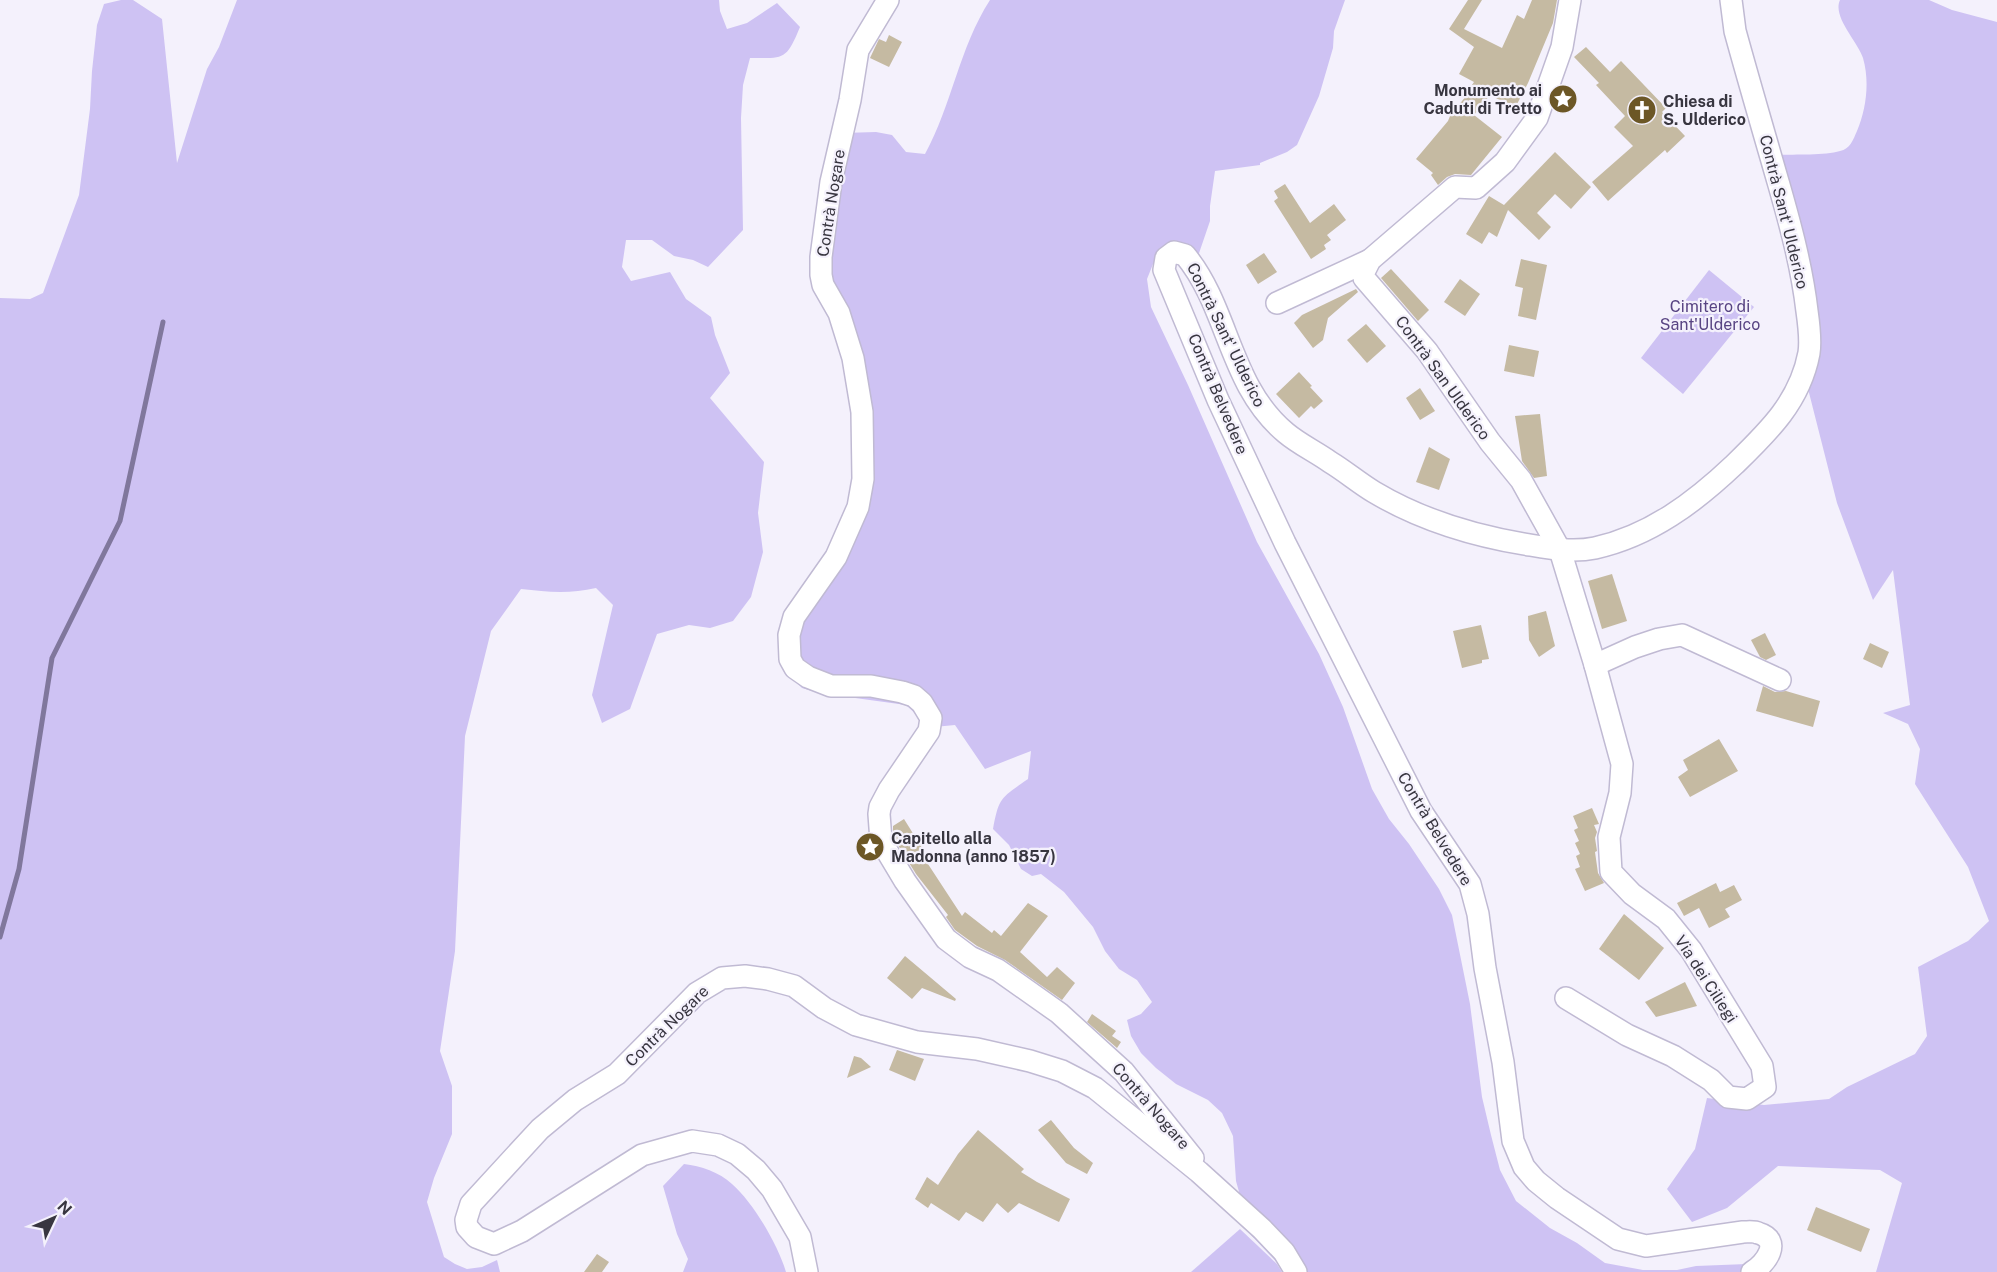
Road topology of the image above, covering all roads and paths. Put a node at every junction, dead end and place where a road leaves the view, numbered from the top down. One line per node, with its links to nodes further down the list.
1 (888, 0): 11 (street, Contrà Nogare)
2 (1570, 0): 5 (street)
3 (1731, 0): 7 (street, Contrà Sant' Ulderico)
4 (1166, 258): 7 (street, Contrà Sant' Ulderico); 14 (street, Contrà Belvedere)
5 (1370, 260): 6 (street); 7 (street, Contrà San Ulderico)
6 (1277, 303)
7 (1560, 550): 8 (street, Via dei Ciliegi)
8 (1596, 665): 9 (street); 10 (street, Via dei Ciliegi)
9 (1780, 680)
10 (1566, 998)
11 (1199, 1172): 12 (street, Contrà Nogare); 13 (street)
12 (807, 1272)
13 (1296, 1272)
14 (1752, 1272)

